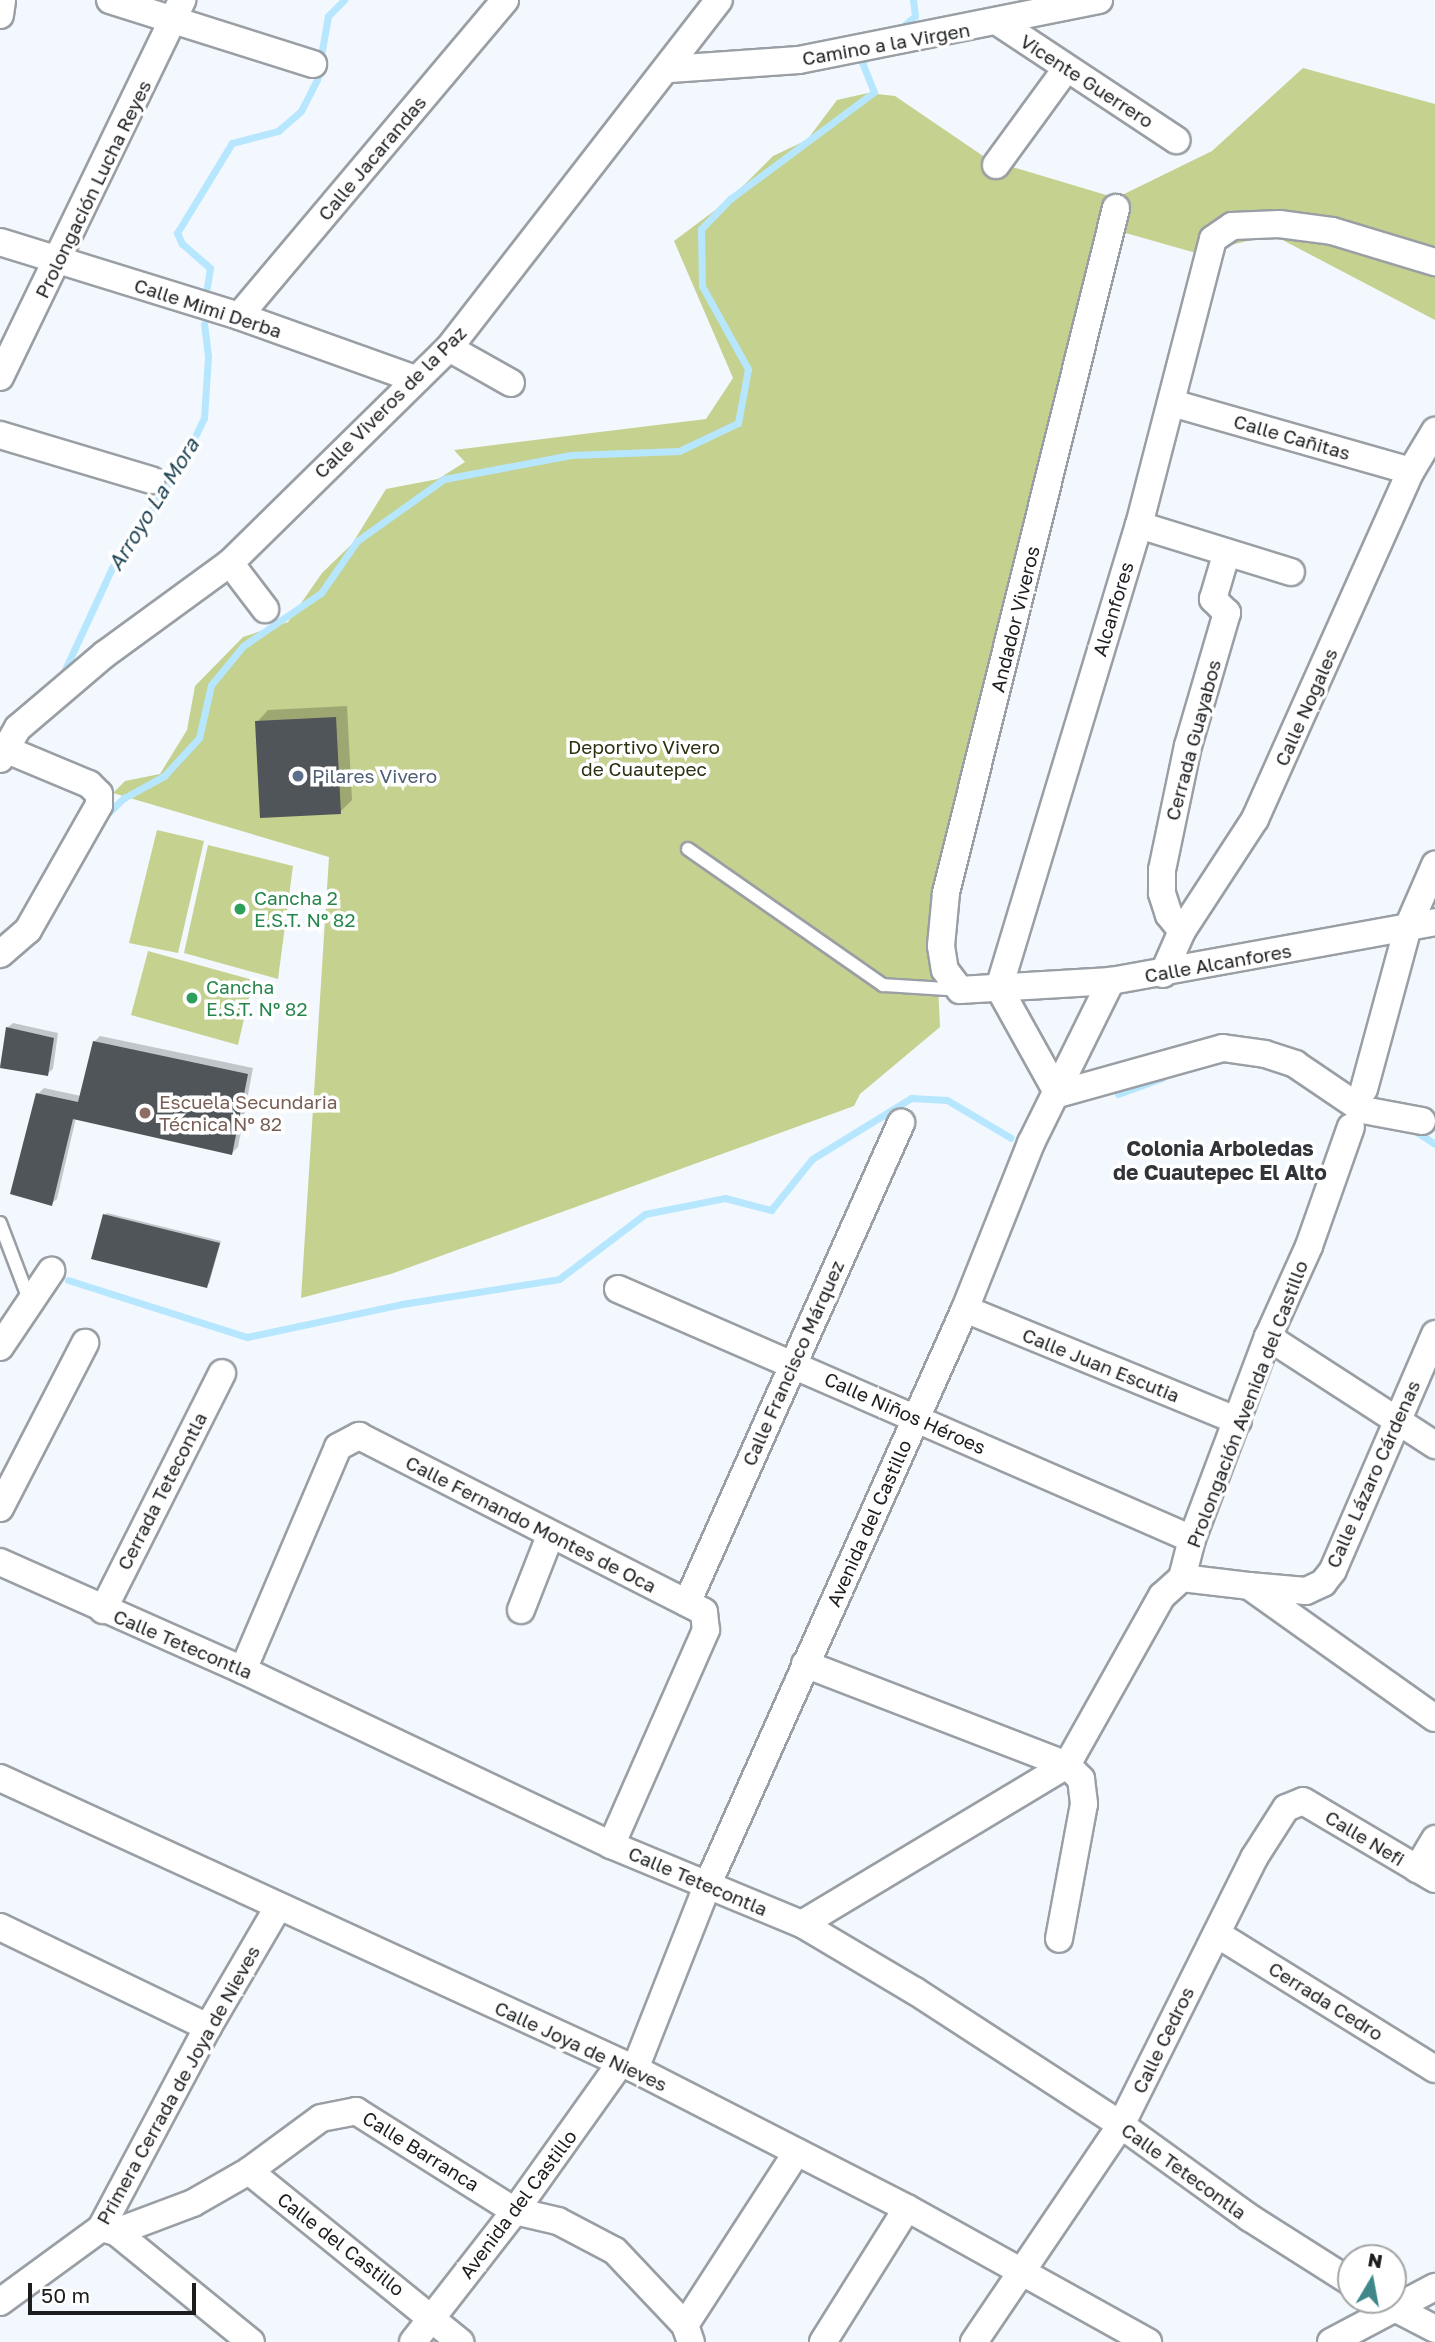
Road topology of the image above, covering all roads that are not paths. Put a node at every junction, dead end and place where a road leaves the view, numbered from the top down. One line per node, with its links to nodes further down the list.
1 (2, 0): 7 (street)
2 (110, 0): 6 (street)
3 (505, 0): 18 (street, Calle Jacarandas)
4 (719, 0): 10 (street, Calle Viveros de la Paz)
5 (1099, 0): 8 (street, Camino a la Virgen)
6 (178, 10): 9 (street); 16 (street, Prolongación Lucha Reyes)
7 (0, 15)
8 (998, 22): 10 (street, Camino a la Virgen); 11 (street, Vicente Guerrero)
9 (313, 64)
10 (670, 69): 19 (street, Calle Viveros de la Paz)
11 (1066, 69): 12 (street, Vicente Guerrero); 13 (street)
12 (1176, 139)
13 (996, 165)
14 (1116, 208): 43 (street, Andador Viveros)
15 (0, 242): 16 (street, Calle Mimi Derba)
16 (59, 260): 18 (street, Calle Mimi Derba); 20 (street, Prolongación Lucha Reyes)
17 (1435, 262): 23 (street, Alcanfores)
18 (239, 316): 21 (street, Calle Mimi Derba)
19 (449, 348): 21 (street, Calle Viveros de la Paz); 22 (street)
20 (0, 377)
21 (415, 379): 30 (street, Calle Viveros de la Paz)
22 (511, 383)
23 (1172, 403): 26 (street, Calle Cañitas); 28 (street, Alcanfores)
24 (1435, 431): 26 (street, Calle Nogales)
25 (0, 435): 27 (street)
26 (1412, 471): 38 (street, Calle Nogales)
27 (151, 480)
28 (1139, 525): 29 (street); 42 (street, Alcanfores)
29 (1226, 555): 31 (street); 38 (street, Cerrada Guayabos)
30 (230, 563): 32 (street); 33 (street, Calle Viveros de la Paz)
31 (1291, 572)
32 (265, 609)
33 (2, 752): 39 (street)
34 (688, 849): 43 (lane)
35 (1435, 865): 37 (street)
36 (1435, 922): 37 (street, Calle Alcanfores)
37 (1408, 927): 40 (street, Calle Alcanfores); 44 (street)
38 (1182, 931): 40 (street, Calle Nogales)
39 (0, 954)
40 (1163, 974): 41 (street, Calle Alcanfores)
41 (1111, 981): 42 (street, Calle Alcanfores); 45 (street, Avenida del Castillo)
42 (999, 988): 43 (street); 45 (street)
43 (960, 990)
44 (1364, 1088)
45 (1058, 1094): 47 (street); 53 (street, Avenida del Castillo)
46 (901, 1123): 58 (street, Calle Francisco Márquez)
47 (1428, 1125)
48 (1351, 1127): 55 (street, Prolongación Avenida del Castillo)
49 (0, 1223): 52 (lane)
50 (51, 1271): 52 (street)
51 (618, 1289): 58 (street, Calle Niños Héroes)
52 (30, 1303): 57 (street)
53 (965, 1309): 60 (street, Avenida del Castillo); 62 (street, Calle Juan Escutia)
54 (1435, 1334): 61 (street, Calle Lázaro Cárdenas)
55 (1268, 1337): 61 (street); 62 (street, Prolongación Avenida del Castillo)
56 (85, 1343): 64 (street)
57 (0, 1347)
58 (793, 1363): 60 (street, Calle Niños Héroes); 70 (street, Calle Francisco Márquez)
59 (222, 1373): 71 (street, Cerrada Tetecontla)
60 (916, 1419): 66 (street, Calle Niños Héroes); 73 (street, Avenida del Castillo)
61 (1395, 1419): 63 (street); 69 (street, Calle Lázaro Cárdenas)
62 (1238, 1421): 66 (street, Prolongación Avenida del Castillo)
63 (1435, 1445)
64 (0, 1508)
65 (550, 1536): 70 (street, Calle Fernando Montes de Oca); 72 (street); 74 (street, Calle Fernando Montes de Oca)
66 (1192, 1539): 68 (street, Prolongación Avenida del Castillo)
67 (4, 1572): 71 (street, Calle Tetecontla)
68 (1182, 1578): 69 (street); 76 (street, Prolongación Avenida del Castillo)
69 (1249, 1586): 75 (street)
70 (687, 1603): 80 (street, Calle Fernando Montes de Oca)
71 (103, 1610): 74 (street, Calle Tetecontla)
72 (522, 1611)
73 (805, 1664): 76 (street); 82 (street, Avenida del Castillo)
74 (243, 1670): 80 (street, Calle Tetecontla)
75 (1435, 1718)
76 (1067, 1765): 84 (street, Prolongación Avenida del Castillo); 87 (street)
77 (0, 1778): 83 (street, Calle Joya de Nieves)
78 (1294, 1801): 81 (street, Calle Nefi); 86 (street, Calle Cedros)
79 (1435, 1839): 81 (street)
80 (611, 1845): 82 (street, Calle Tetecontla)
81 (1426, 1874)
82 (707, 1886): 84 (street, Calle Tetecontla); 89 (street, Avenida del Castillo)
83 (278, 1907): 88 (street, Primera Cerrada de Joya de Nieves); 89 (street, Calle Joya de Nieves)
84 (802, 1924): 91 (street, Calle Tetecontla)
85 (0, 1927): 88 (street)
86 (1217, 1934): 90 (street, Cerrada Cedro); 91 (street, Calle Cedros)
87 (1059, 1939)
88 (208, 2027): 96 (street, Primera Cerrada de Joya de Nieves)
89 (627, 2066): 92 (street, Calle Joya de Nieves); 95 (street, Avenida del Castillo)
90 (1435, 2069)
91 (1121, 2125): 97 (street, Calle Cedros); 98 (street, Calle Tetecontla)
92 (797, 2152): 94 (street, Calle Joya de Nieves); 106 (street)
93 (250, 2171): 95 (street, Calle Barranca); 96 (street, Calle Barranca); 104 (street, Calle del Castillo)
94 (907, 2208): 97 (street, Calle Joya de Nieves); 107 (street)
95 (515, 2211): 104 (street, Avenida del Castillo); 106 (street, Calle Barranca)
96 (109, 2230): 101 (street, Primera Cerrada de Joya de Nieves); 108 (street)
97 (1018, 2270): 111 (street, Calle Cedros); 112 (street, Calle Joya de Nieves)
98 (1337, 2274)
99 (1435, 2287): 100 (street)
100 (1407, 2297)
101 (0, 2302)
102 (1371, 2314): 113 (street)
103 (1405, 2314): 105 (street)
104 (432, 2317): 109 (street, Avenida del Castillo); 110 (street, Calle del Castillo)
105 (1435, 2329)
106 (688, 2334)
107 (827, 2337)
108 (251, 2342)
109 (413, 2342)
110 (460, 2342)
111 (974, 2342)
112 (1148, 2342)
113 (1331, 2342)

